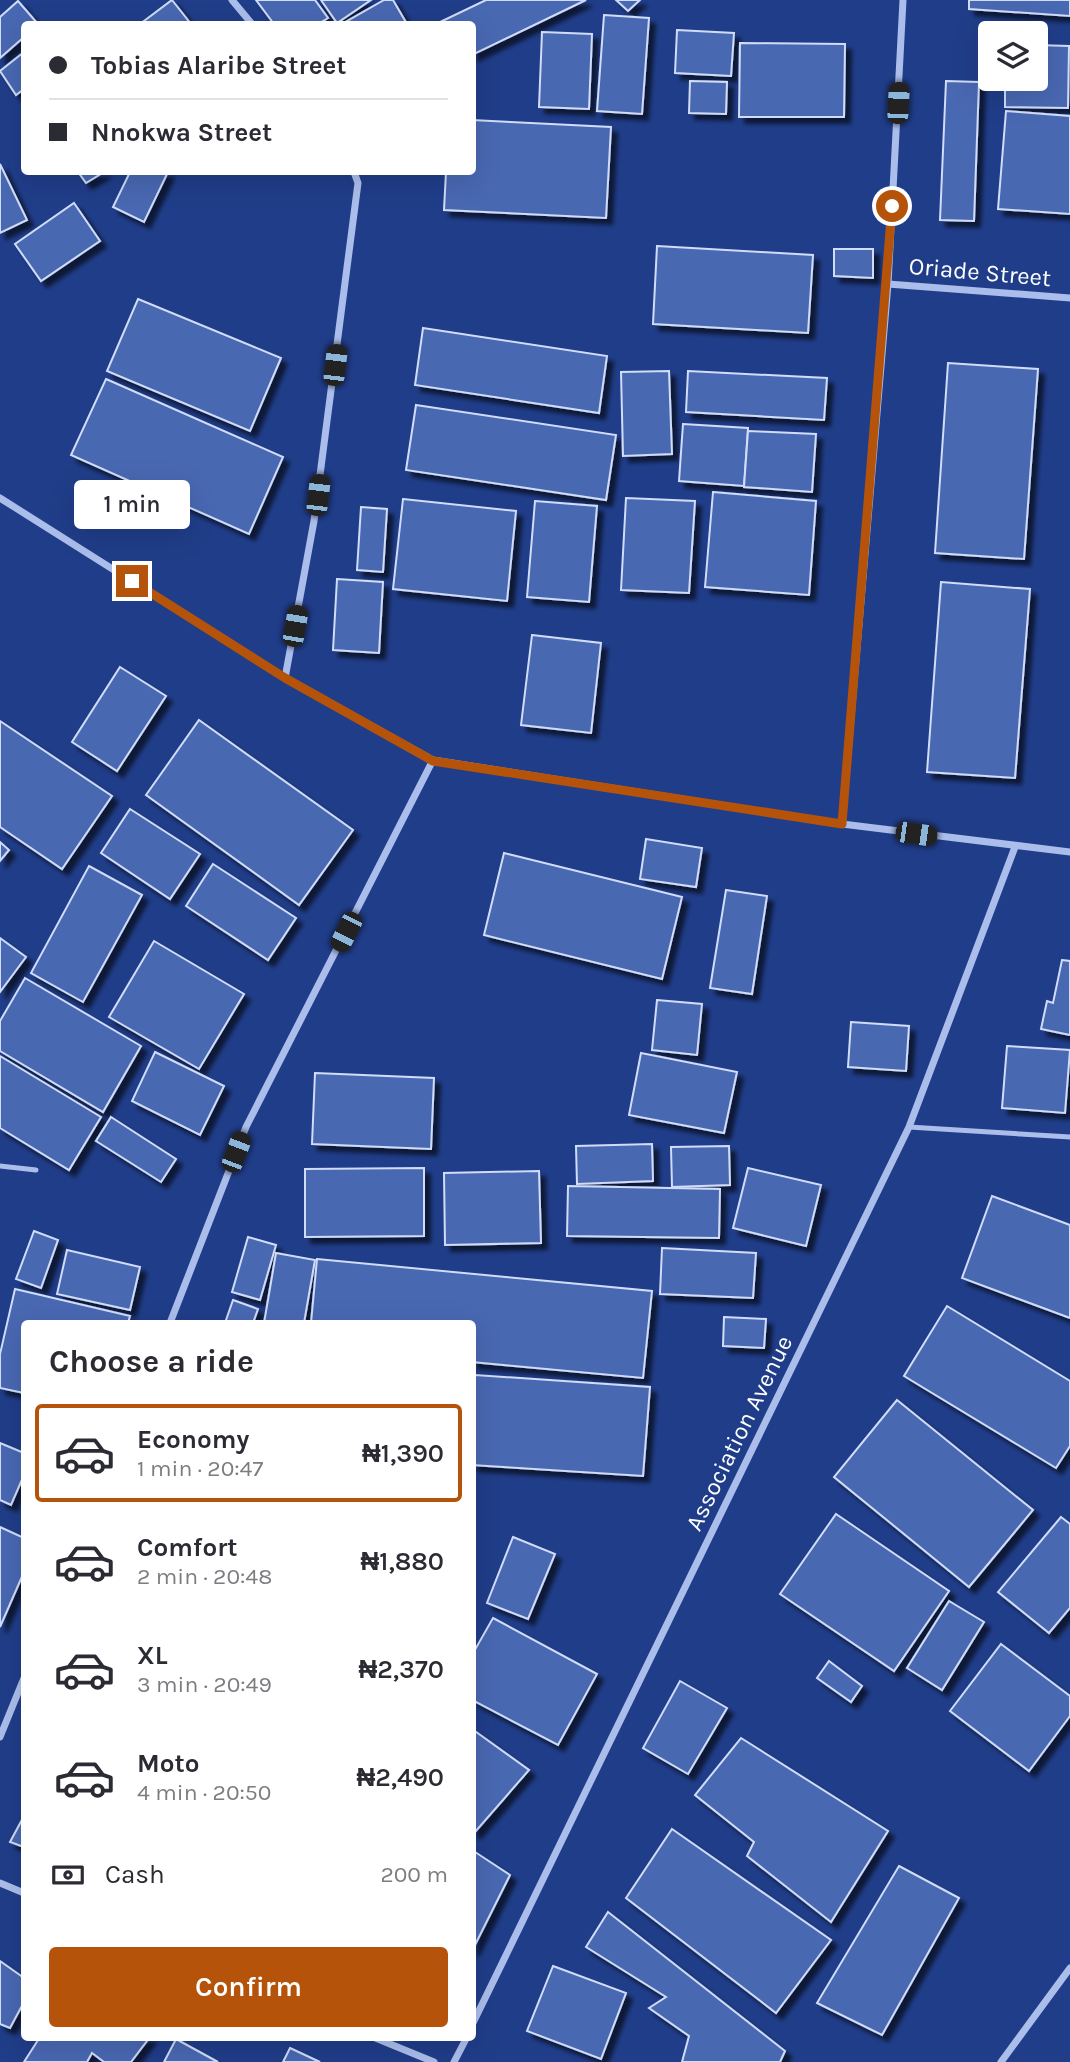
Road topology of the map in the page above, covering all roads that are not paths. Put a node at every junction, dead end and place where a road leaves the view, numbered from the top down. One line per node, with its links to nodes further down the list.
1 (232, 0): 3 (street)
2 (903, 0): 5 (street)
3 (250, 21)
4 (355, 175): 8 (street)
5 (888, 284): 6 (street, Oriade Street); 10 (street)
6 (1070, 298)
7 (0, 498): 8 (street)
8 (285, 678): 9 (street)
9 (433, 761): 10 (street); 17 (street)
10 (842, 824): 11 (street)
11 (1015, 847): 12 (street); 13 (street, Association Avenue)
12 (1070, 852)
13 (909, 1127): 14 (lane); 23 (street, Association Avenue)
14 (1070, 1137)
15 (0, 1166): 16 (lane)
16 (36, 1170)
17 (171, 1320)
18 (21, 1685): 19 (street)
19 (0, 1737)
20 (0, 1883): 21 (street)
21 (21, 1893)
22 (1070, 1968): 28 (street)
23 (476, 2017)
24 (383, 2041): 26 (street)
25 (465, 2041): 27 (street)
26 (434, 2062)
27 (454, 2062)
28 (1001, 2062)

